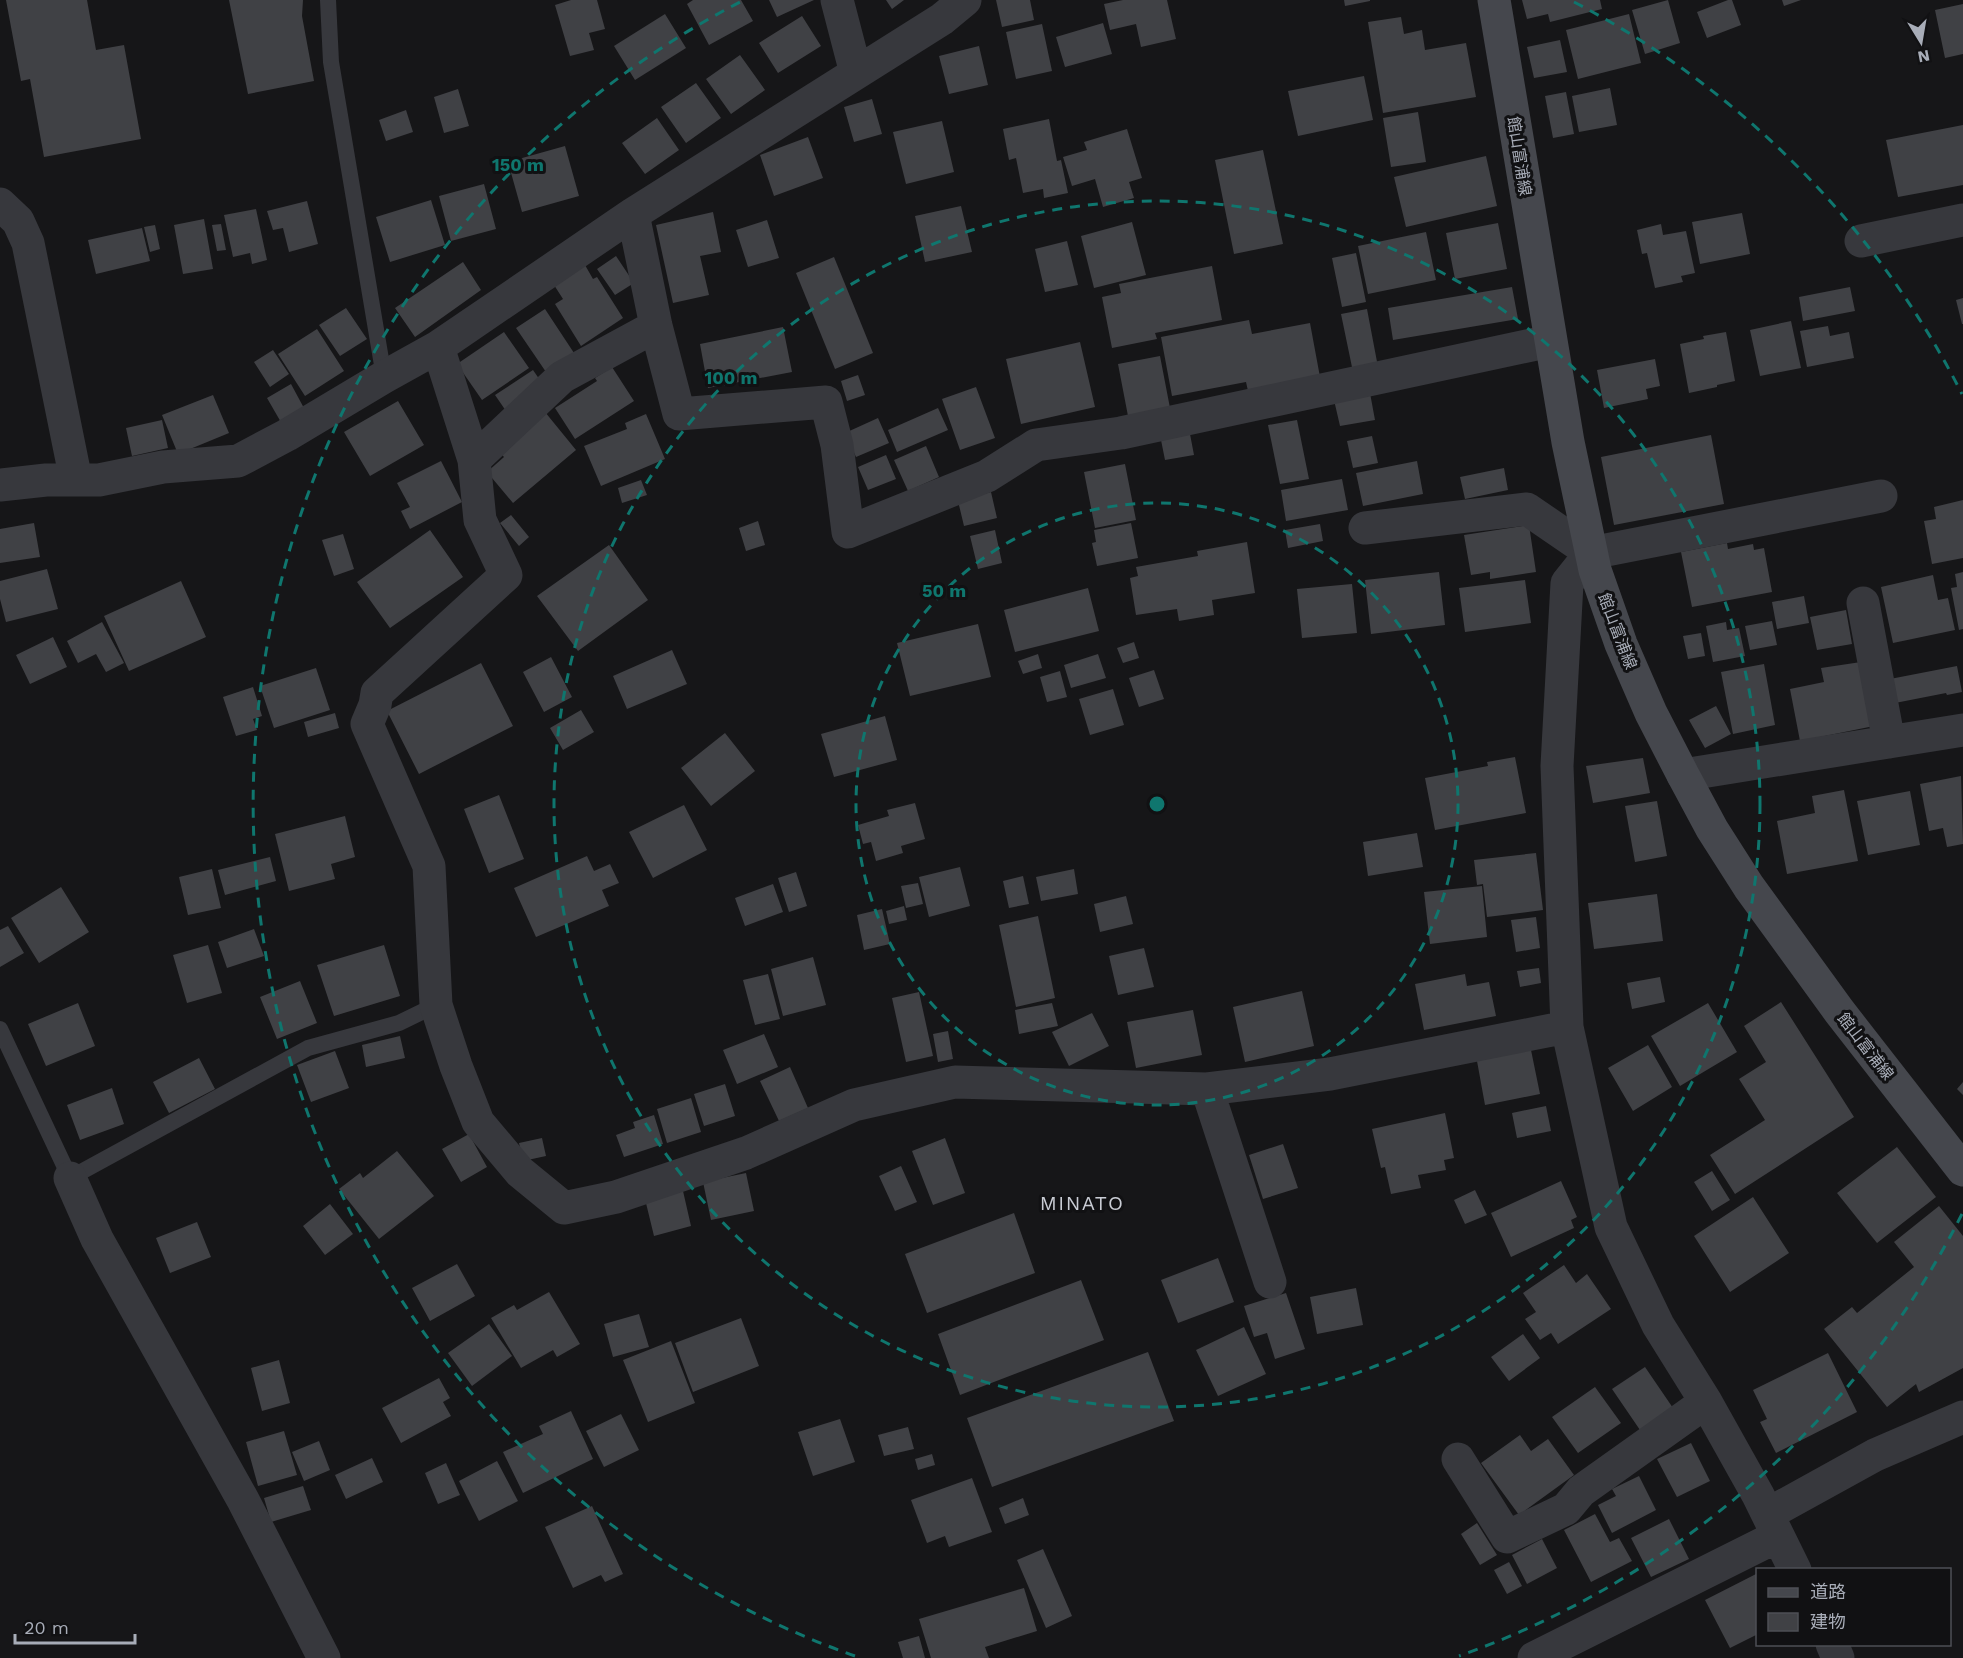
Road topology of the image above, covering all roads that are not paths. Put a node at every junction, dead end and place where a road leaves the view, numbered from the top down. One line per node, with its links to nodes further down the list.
1 (328, 0): 13 (lane)
2 (837, 0): 5 (street)
3 (965, 0): 5 (street)
4 (1494, 0): 11 (main road, 館山富浦線)
5 (856, 74): 7 (street)
6 (0, 204): 15 (street)
7 (633, 214): 10 (street); 12 (street)
8 (1963, 220): 9 (street)
9 (1861, 241)
10 (656, 326): 11 (street); 14 (street)
11 (1550, 340): 19 (main road, 館山富浦線)
12 (438, 347): 13 (street); 14 (street)
13 (384, 376): 15 (street)
14 (474, 460): 24 (street)
15 (76, 480): 16 (street)
16 (0, 485)
17 (1881, 496): 19 (street)
18 (1365, 528): 19 (street)
19 (1591, 553): 23 (main road, 館山富浦線); 25 (street)
20 (1863, 603): 22 (street)
21 (1963, 730): 22 (street)
22 (1889, 742): 23 (street)
23 (1683, 775): 28 (main road, 館山富浦線)
24 (436, 1005): 27 (street); 29 (lane)
25 (1567, 1027): 27 (street); 31 (street)
26 (0, 1029): 29 (lane)
27 (1207, 1089): 30 (street)
28 (1963, 1170)
29 (69, 1178): 36 (street)
30 (1270, 1282)
31 (1706, 1402): 33 (street); 34 (street)
32 (1963, 1417): 34 (street)
33 (1458, 1459)
34 (1773, 1525): 35 (street); 37 (street)
35 (1794, 1568)
36 (324, 1658)
37 (1534, 1658)

